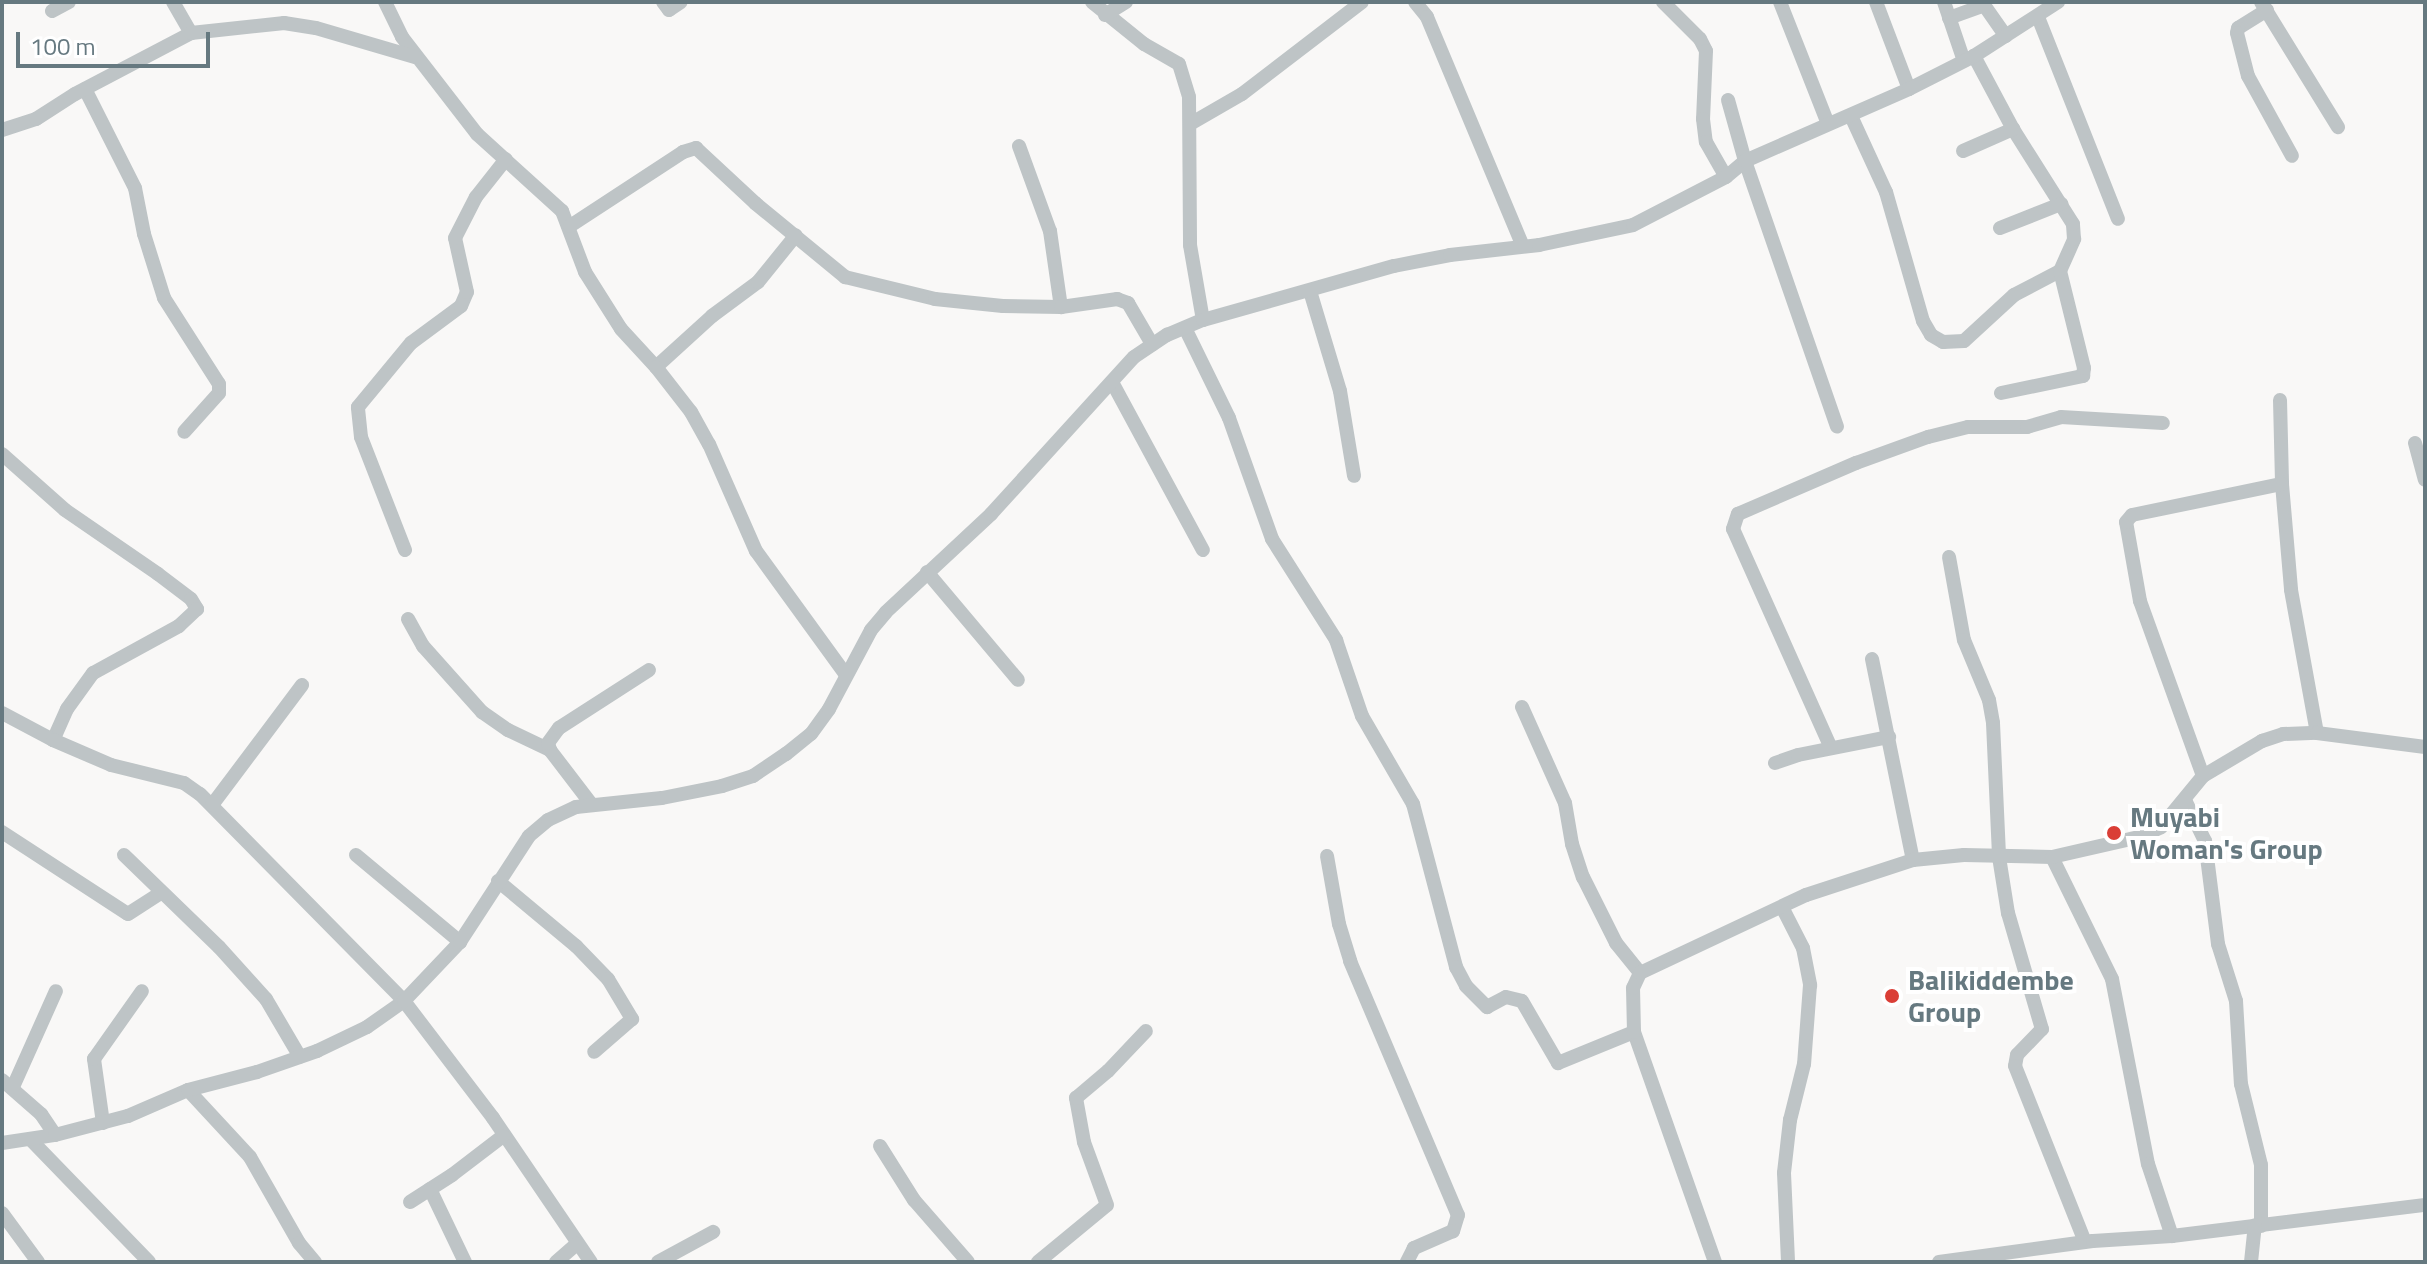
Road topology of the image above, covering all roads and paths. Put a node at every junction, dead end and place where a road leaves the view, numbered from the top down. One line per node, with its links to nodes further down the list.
1 (69, 2): 17 (street)
2 (173, 2): 21 (street)
3 (385, 2): 23 (street)
4 (663, 2): 5 (street)
5 (681, 2)
6 (1092, 2): 18 (street)
7 (1126, 2): 18 (street)
8 (1362, 2): 29 (street)
9 (1415, 2): 45 (street)
10 (1663, 2): 39 (street)
11 (1780, 2): 30 (street)
12 (1876, 2): 26 (street)
13 (1944, 2): 20 (street)
14 (2058, 2): 19 (street)
15 (1983, 4): 20 (street); 22 (street)
16 (2264, 6): 31 (street); 36 (street)
17 (52, 11)
18 (1105, 15): 29 (street)
19 (2038, 17): 22 (street); 41 (street)
20 (1949, 18): 24 (street)
21 (191, 33): 23 (street); 25 (street)
22 (2006, 36): 24 (street)
23 (415, 57): 37 (street)
24 (1969, 58): 26 (street); 32 (street)
25 (85, 89): 33 (street); 58 (street)
26 (1909, 89): 28 (street)
27 (1728, 100): 38 (street)
28 (1851, 116): 30 (street); 46 (street)
29 (1190, 124): 49 (street)
30 (1828, 124): 38 (street)
31 (2338, 127)
32 (2013, 129): 35 (street); 40 (street)
33 (2, 130)
34 (1019, 146): 48 (street)
35 (1963, 151)
36 (2292, 156)
37 (506, 159): 42 (street); 64 (street)
38 (1745, 161): 39 (street); 57 (street)
39 (1726, 177): 45 (street)
40 (2061, 204): 43 (street); 46 (street)
41 (2118, 219)
42 (570, 226): 44 (street); 52 (street)
43 (2000, 228)
44 (796, 235): 48 (street); 52 (street)
45 (1523, 246): 47 (street)
46 (2060, 271): 54 (street)
47 (1310, 291): 49 (street); 61 (street)
48 (1061, 307): 51 (street)
49 (1203, 320): 50 (street)
50 (1185, 328): 51 (street); 103 (street)
51 (1152, 344): 53 (street)
52 (656, 367): 71 (street)
53 (1112, 382): 65 (street); 67 (street)
54 (2001, 393)
55 (2280, 400): 63 (street)
56 (2163, 423): 80 (street)
57 (1837, 426)
58 (184, 432)
59 (2415, 443): 62 (street)
60 (2, 454): 78 (street)
61 (1354, 476)
62 (2425, 480)
63 (2282, 484): 76 (street); 83 (street)
64 (405, 550)
65 (1203, 550)
66 (1949, 557): 91 (street)
67 (927, 572): 71 (street); 72 (street)
68 (408, 619): 81 (street)
69 (1872, 659): 77 (street)
70 (649, 670): 81 (street)
71 (846, 675): 86 (street)
72 (1018, 680)
73 (302, 685): 85 (street)
74 (1522, 707): 98 (street)
75 (2, 713): 78 (street)
76 (2317, 733): 79 (street); 83 (street)
77 (1889, 737): 80 (street); 93 (street)
78 (53, 740): 85 (street)
79 (2425, 747)
80 (1831, 748): 82 (street)
81 (550, 750): 86 (street)
82 (1775, 763)
83 (2203, 776): 84 (street)
84 (2185, 800): 92 (street); 118 (street)
85 (212, 805): 101 (street)
86 (592, 805): 94 (street)
87 (2, 832): 95 (street)
88 (124, 855): 95 (street)
89 (356, 855): 97 (street)
90 (1327, 856): 132 (street)
91 (1999, 857): 92 (street); 93 (street); 121 (street)
92 (2052, 857): 120 (street)
93 (1913, 860): 96 (street)
94 (498, 881): 97 (street); 104 (street)
95 (162, 892): 105 (street)
96 (1782, 907): 98 (street); 134 (street)
97 (460, 942): 101 (street)
98 (1640, 973): 103 (street)
99 (56, 991): 106 (street)
100 (142, 991): 108 (street)
101 (404, 1001): 105 (street); 110 (street)
102 (1146, 1031): 131 (street)
103 (1634, 1032): 133 (street)
104 (594, 1052)
105 (300, 1057): 107 (street)
106 (8, 1084): 109 (street)
107 (188, 1090): 108 (street); 125 (street)
108 (103, 1123): 109 (street)
109 (55, 1135): 111 (street)
110 (503, 1136): 114 (street); 122 (street)
111 (30, 1139): 112 (street); 124 (street)
112 (2, 1143)
113 (880, 1146): 130 (street)
114 (430, 1189): 115 (street); 126 (street)
115 (410, 1202)
116 (2425, 1205): 118 (street)
117 (2, 1213): 123 (street)
118 (2258, 1226): 120 (street); 136 (street)
119 (713, 1232): 129 (street)
120 (2172, 1236): 121 (street)
121 (2085, 1242): 135 (street)
122 (577, 1244): 127 (street); 128 (street)
123 (38, 1262)
124 (149, 1262)
125 (315, 1262)
126 (465, 1262)
127 (556, 1262)
128 (591, 1262)
129 (658, 1262)
130 (968, 1262)
131 (1038, 1262)
132 (1407, 1262)
133 (1715, 1262)
134 (1788, 1262)
135 (1939, 1262)
136 (2251, 1262)

